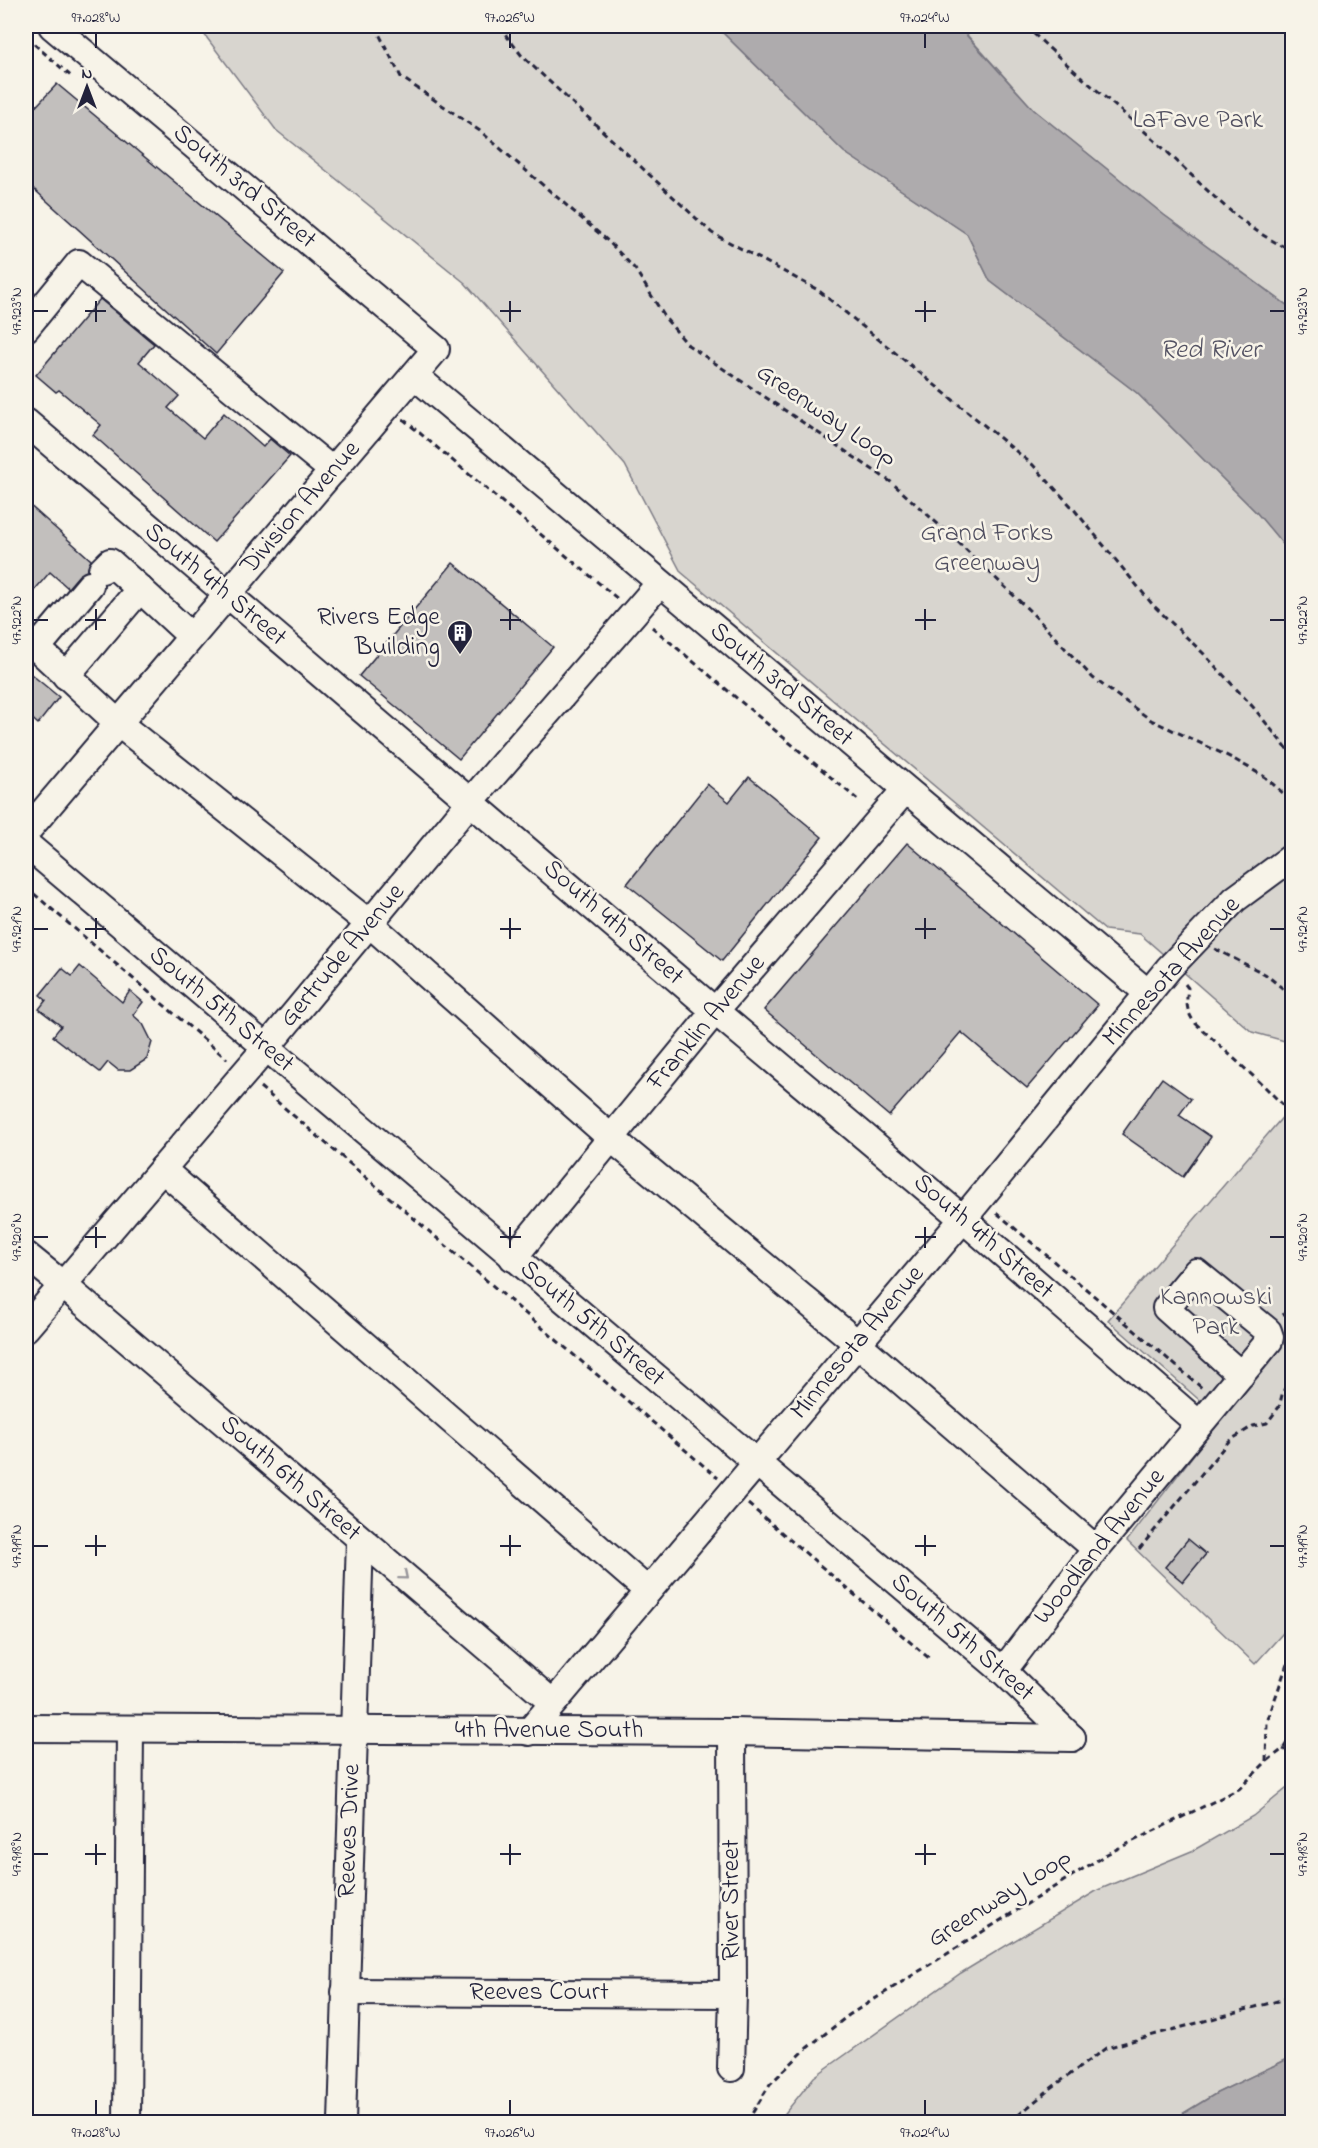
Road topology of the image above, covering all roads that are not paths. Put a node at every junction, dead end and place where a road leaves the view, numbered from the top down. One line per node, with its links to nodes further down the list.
1 (52, 26): 3 (street, South 3rd Street)
2 (26, 328): 6 (street)
3 (436, 349): 4 (street, Division Avenue)
4 (415, 376): 6 (street, Division Avenue); 7 (street, South 3rd Street)
5 (26, 422): 9 (street, South 4th Street)
6 (333, 471): 9 (street, Division Avenue)
7 (660, 583): 14 (street, South 3rd Street); 15 (street, Gertrude Avenue)
8 (140, 589): 10 (street); 11 (street); 12 (street)
9 (226, 595): 10 (street, Division Avenue); 15 (street, South 4th Street)
10 (191, 636): 13 (street, Division Avenue)
11 (31, 643): 12 (street)
12 (66, 675): 13 (street)
13 (118, 723): 16 (street, Division Avenue); 19 (street)
14 (905, 790): 20 (street, South 3rd Street); 21 (street, Franklin Avenue)
15 (471, 801): 19 (street, Gertrude Avenue); 21 (street, South 4th Street)
16 (26, 832)
17 (26, 844): 22 (street, South 5th Street)
18 (1293, 857): 20 (street, Minnesota Avenue)
19 (370, 924): 22 (street, Gertrude Avenue); 23 (street)
20 (1148, 993): 25 (street, Minnesota Avenue)
21 (715, 1011): 23 (street, Franklin Avenue); 25 (street, South 4th Street)
22 (266, 1048): 24 (street, Gertrude Avenue); 27 (street, South 5th Street)
23 (611, 1138): 27 (street, Franklin Avenue); 30 (street)
24 (162, 1169): 28 (street, Gertrude Avenue); 36 (street)
25 (963, 1219): 30 (street, Minnesota Avenue); 32 (street, South 4th Street)
26 (26, 1255): 28 (street, South 6th Street)
27 (513, 1258): 33 (street, South 5th Street)
28 (63, 1285): 29 (street, Gertrude Avenue); 34 (street, South 6th Street)
29 (26, 1328)
30 (857, 1343): 33 (street, Minnesota Avenue); 35 (street)
31 (1241, 1375): 32 (street, Woodland Avenue)
32 (1199, 1424): 35 (street, Woodland Avenue)
33 (757, 1462): 36 (street, Minnesota Avenue); 37 (street, South 5th Street)
34 (360, 1539): 38 (street, South 6th Street, one-way to 38); 41 (street, Reeves Drive)
35 (1096, 1550): 37 (street, Woodland Avenue)
36 (648, 1591): 38 (street, Minnesota Avenue)
37 (1003, 1671): 44 (street, South 5th Street)
38 (554, 1702): 42 (street, Minnesota Avenue)
39 (26, 1728): 40 (street, 4th Avenue South)
40 (130, 1729): 41 (street, 4th Avenue South); 48 (street)
41 (353, 1729): 42 (street, 4th Avenue South); 45 (street, Reeves Drive)
42 (529, 1732): 43 (street, 4th Avenue South)
43 (732, 1732): 44 (street, 4th Avenue South); 46 (street, River Street)
44 (1072, 1738)
45 (345, 1992): 46 (street, Reeves Court); 49 (street, Reeves Drive)
46 (733, 1994): 47 (street, River Street)
47 (731, 2068)
48 (128, 2122)
49 (342, 2122)

